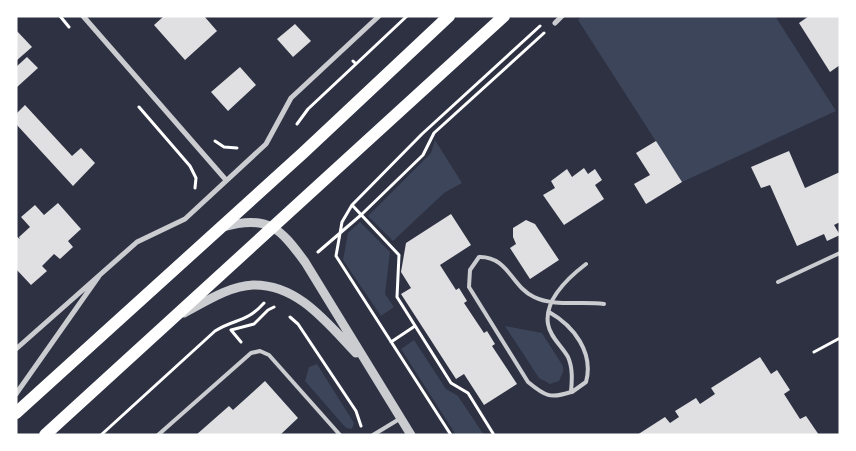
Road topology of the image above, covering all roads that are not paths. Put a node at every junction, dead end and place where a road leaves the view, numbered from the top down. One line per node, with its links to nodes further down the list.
1 (83, 16): 7 (street)
2 (379, 16): 7 (street)
3 (449, 16): 9 (main road)
4 (504, 16): 8 (main road)
5 (562, 16): 6 (street)
6 (555, 23)
7 (226, 180): 12 (street)
8 (274, 227): 9 (street); 17 (main road); 19 (street)
9 (220, 228): 22 (main road)
10 (840, 254): 13 (lane)
11 (586, 264): 14 (lane)
12 (105, 267): 18 (street); 21 (street)
13 (778, 282)
14 (554, 302): 15 (lane); 16 (lane); 20 (lane)
15 (604, 304)
16 (550, 312): 20 (lane); 20 (lane)
17 (171, 319): 19 (street); 24 (main road)
18 (16, 349)
19 (366, 364): 23 (street)
20 (571, 392)
21 (16, 394)
22 (16, 412)
23 (400, 418): 27 (lane); 28 (street)
24 (45, 435)
25 (158, 435): 26 (lane)
26 (340, 435)
27 (373, 435)
28 (411, 435)

